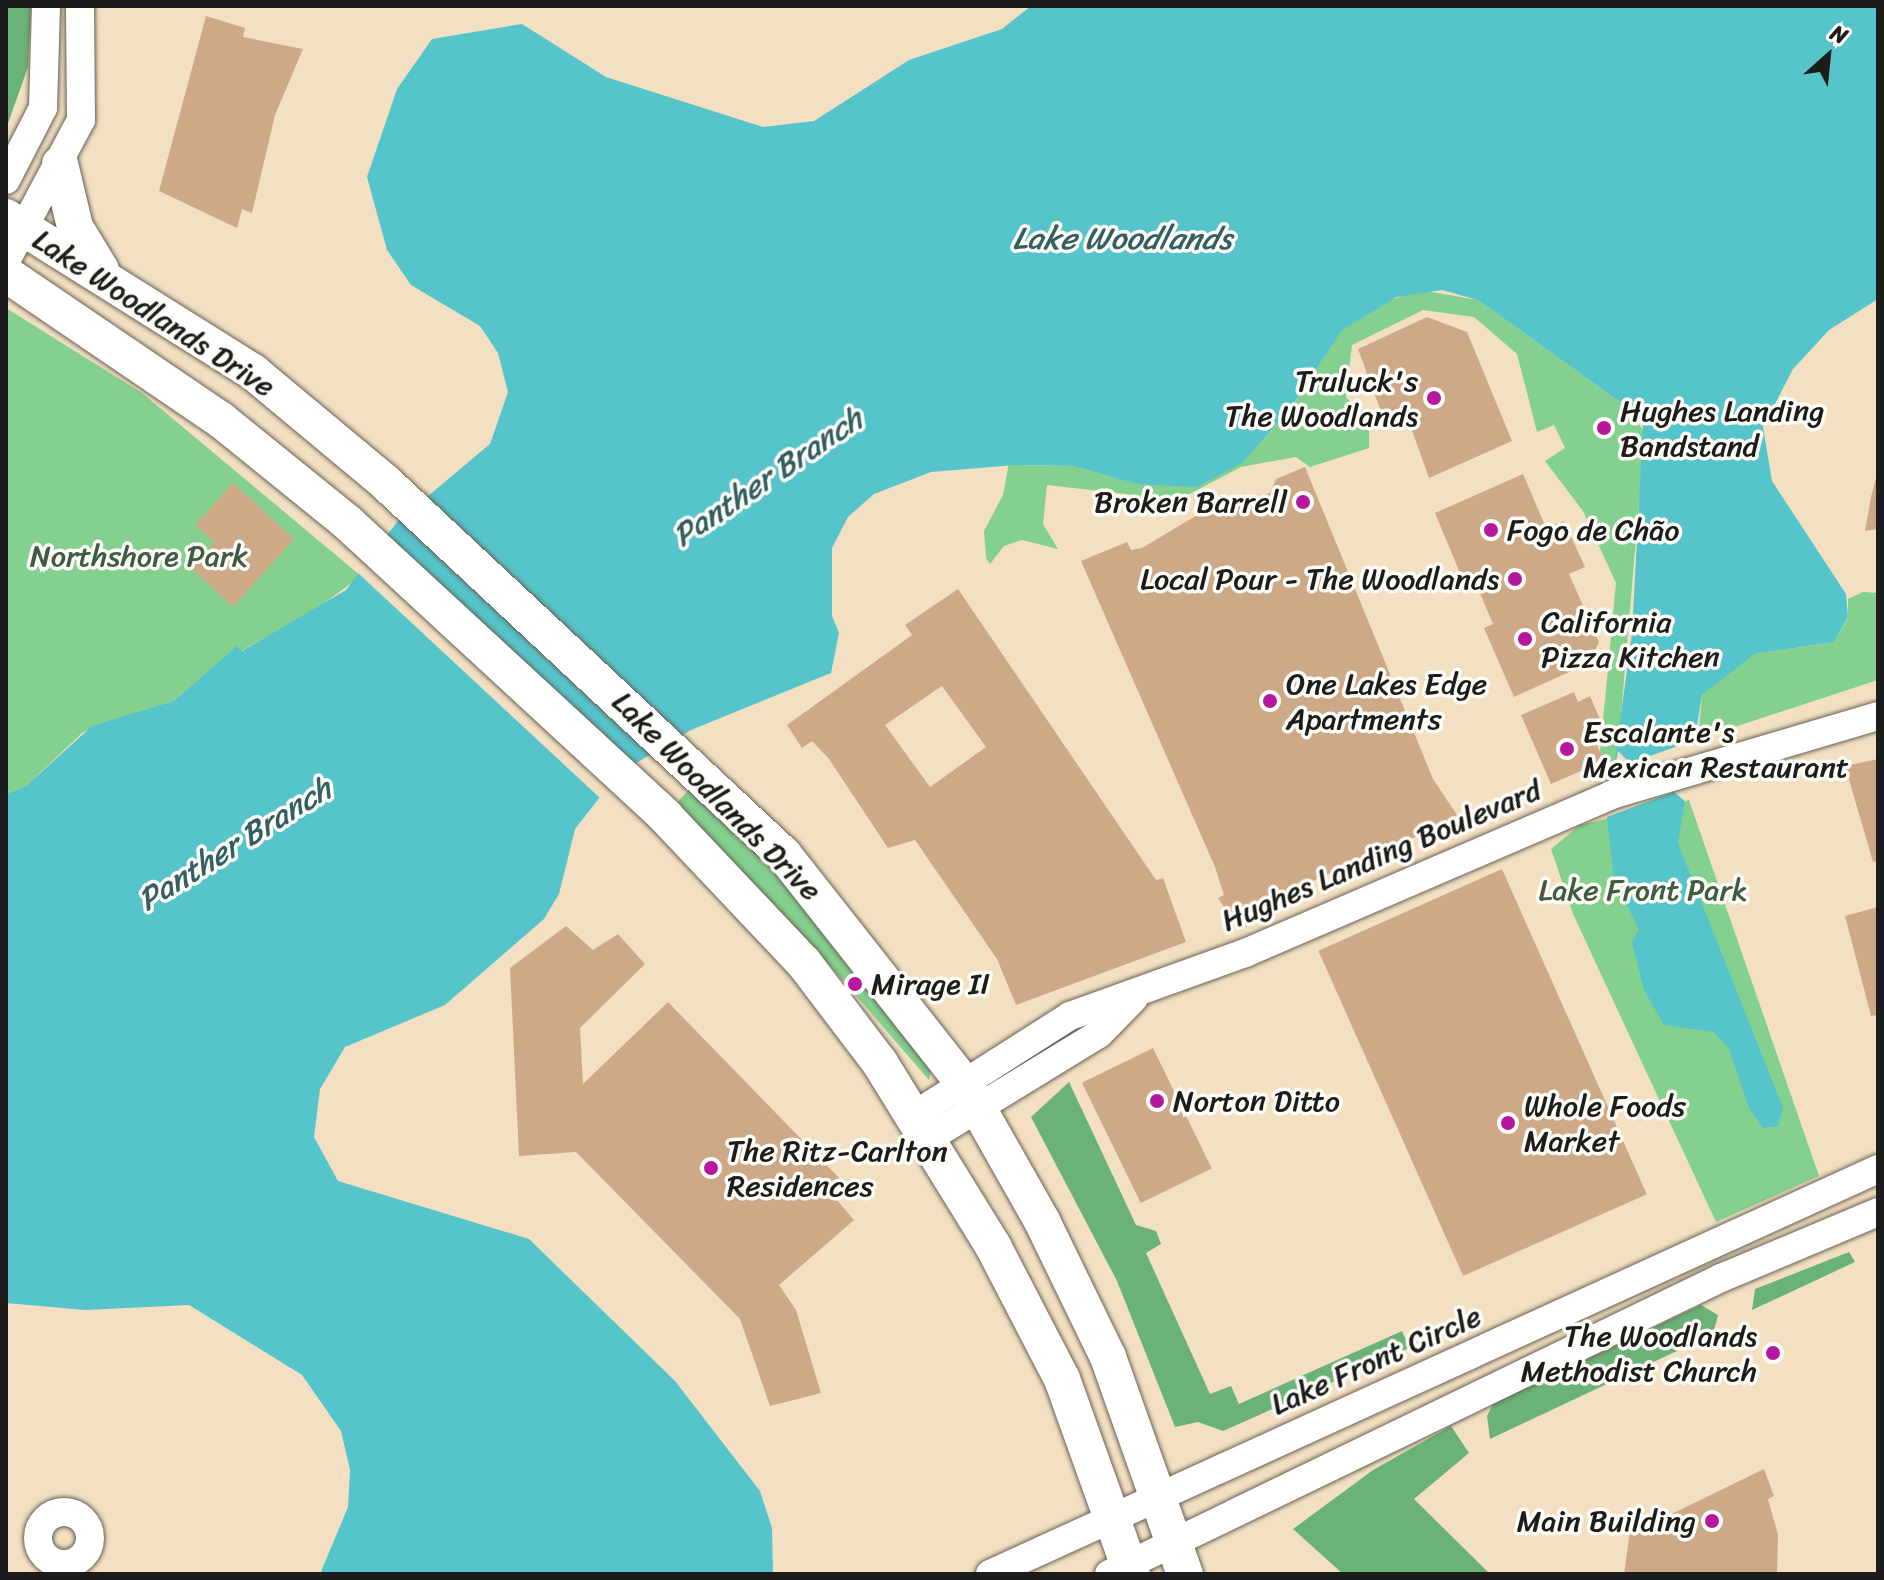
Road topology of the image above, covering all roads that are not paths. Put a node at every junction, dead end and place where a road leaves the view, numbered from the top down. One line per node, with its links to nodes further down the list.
1 (46, 6): 4 (street)
2 (80, 6): 3 (street)
3 (60, 164): 5 (street); 8 (main road)
4 (6, 180)
5 (15, 223): 6 (street); 8 (main road, Lake Woodlands Drive)
6 (6, 261)
7 (6, 274): 13 (main road, Lake Woodlands Drive)
8 (104, 274): 12 (main road, Lake Woodlands Drive)
9 (1878, 702): 11 (street, Hughes Landing Boulevard)
10 (1878, 716): 11 (street, Hughes Landing Boulevard)
11 (1793, 736): 12 (street, Hughes Landing Boulevard)
12 (972, 1098): 13 (street, Hughes Landing Boulevard); 16 (main road, Lake Woodlands Drive)
13 (921, 1127): 17 (main road, Lake Woodlands Drive)
14 (1878, 1169): 16 (street, Lake Front Circle)
15 (1878, 1212): 18 (street)
16 (1158, 1499): 17 (street, Lake Front Circle); 18 (main road, Lake Woodlands Drive)
17 (1113, 1521): 19 (street, Lake Front Circle); 20 (main road, Lake Woodlands Drive)
18 (1180, 1558): 20 (street)
19 (1029, 1566): 21 (street, Lake Front Circle)
20 (1123, 1571)
21 (990, 1574)

